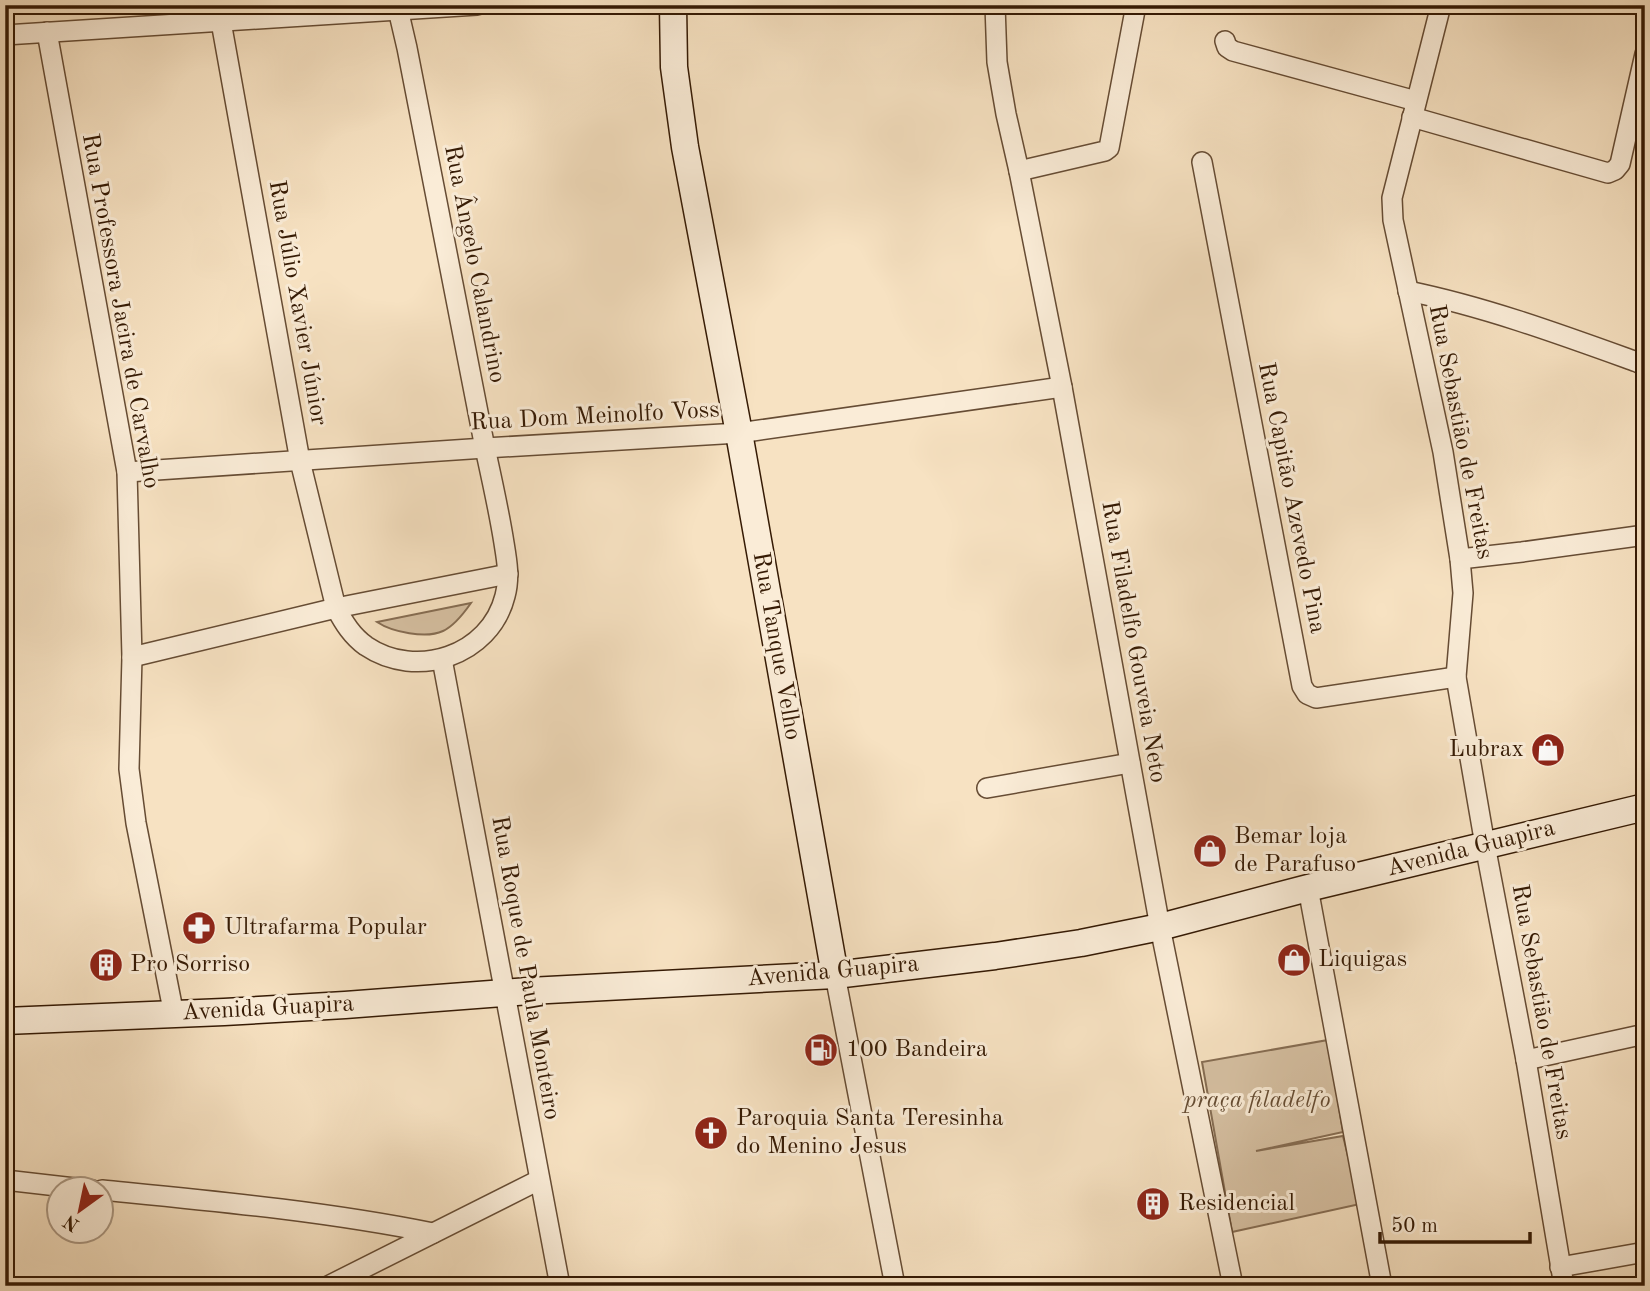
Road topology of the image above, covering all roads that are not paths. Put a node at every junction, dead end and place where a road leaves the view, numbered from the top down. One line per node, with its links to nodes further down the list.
1 (477, 5): 6 (street)
2 (673, 5): 18 (main road, Rua Tanque Velho)
3 (995, 5): 14 (street, Rua Filadelfo Gouveia Neto)
4 (1136, 5): 14 (street)
5 (1441, 5): 12 (street, Rua Sebastião de Freitas)
6 (398, 8): 7 (street); 19 (street, Rua Ângelo Calandrino)
7 (219, 13): 8 (street); 20 (street, Rua Júlio Xavier Júnior)
8 (47, 32): 9 (street); 21 (street, Rua Professora Jacira de Carvalho)
9 (5, 35)
10 (1225, 41): 12 (street)
11 (1645, 54): 12 (street)
12 (1414, 109): 15 (street, Rua Sebastião de Freitas)
13 (1202, 162): 28 (street, Rua Capitão Azevedo Pina)
14 (1019, 171): 17 (street, Rua Filadelfo Gouveia Neto)
15 (1408, 290): 16 (street); 23 (street, Rua Sebastião de Freitas)
16 (1645, 366)
17 (1062, 387): 18 (street, Rua Dom Meinolfo Voss); 29 (street, Rua Filadelfo Gouveia Neto)
18 (739, 433): 19 (street, Rua Dom Meinolfo Voss); 35 (main road, Rua Tanque Velho)
19 (485, 448): 20 (street, Rua Dom Meinolfo Voss); 24 (street, Rua Ângelo Calandrino)
20 (300, 461): 21 (street, Rua Dom Meinolfo Voss); 25 (street, Rua Júlio Xavier Júnior)
21 (127, 472): 26 (street, Rua Professora Jacira de Carvalho)
22 (1645, 535): 23 (street)
23 (1460, 559): 28 (street, Rua Sebastião de Freitas)
24 (508, 574): 25 (street); 27 (street)
25 (337, 608): 26 (street); 27 (street, Rua Júlio Xavier Júnior)
26 (132, 657): 37 (street, Rua Professora Jacira de Carvalho)
27 (442, 659): 36 (street, Rua Roque de Paula Monteiro)
28 (1456, 677): 32 (street, Rua Sebastião de Freitas)
29 (1130, 762): 30 (street); 34 (street, Rua Filadelfo Gouveia Neto)
30 (988, 788)
31 (1645, 807): 32 (main road, Avenida Guapira)
32 (1485, 845): 33 (main road, Avenida Guapira); 40 (street, Rua Sebastião de Freitas)
33 (1308, 888): 34 (main road, Avenida Guapira); 52 (street)
34 (1160, 927): 35 (main road, Avenida Guapira); 51 (street, Rua Filadelfo Gouveia Neto)
35 (835, 975): 36 (main road, Avenida Guapira); 50 (street, Rua Tanque Velho)
36 (505, 993): 37 (main road, Avenida Guapira); 42 (street, Rua Roque de Paula Monteiro)
37 (174, 1015): 38 (main road, Avenida Guapira)
38 (5, 1021)
39 (1645, 1034): 40 (street)
40 (1526, 1060): 47 (street, Rua Sebastião de Freitas)
41 (5, 1180): 43 (street)
42 (539, 1180): 45 (street); 49 (street, Rua Roque de Paula Monteiro)
43 (46, 1184)
44 (116, 1191): 45 (street)
45 (433, 1233): 48 (street)
46 (1645, 1252): 47 (street)
47 (1562, 1276)
48 (328, 1286)
49 (560, 1286)
50 (895, 1286)
51 (1233, 1286)
52 (1382, 1286)

